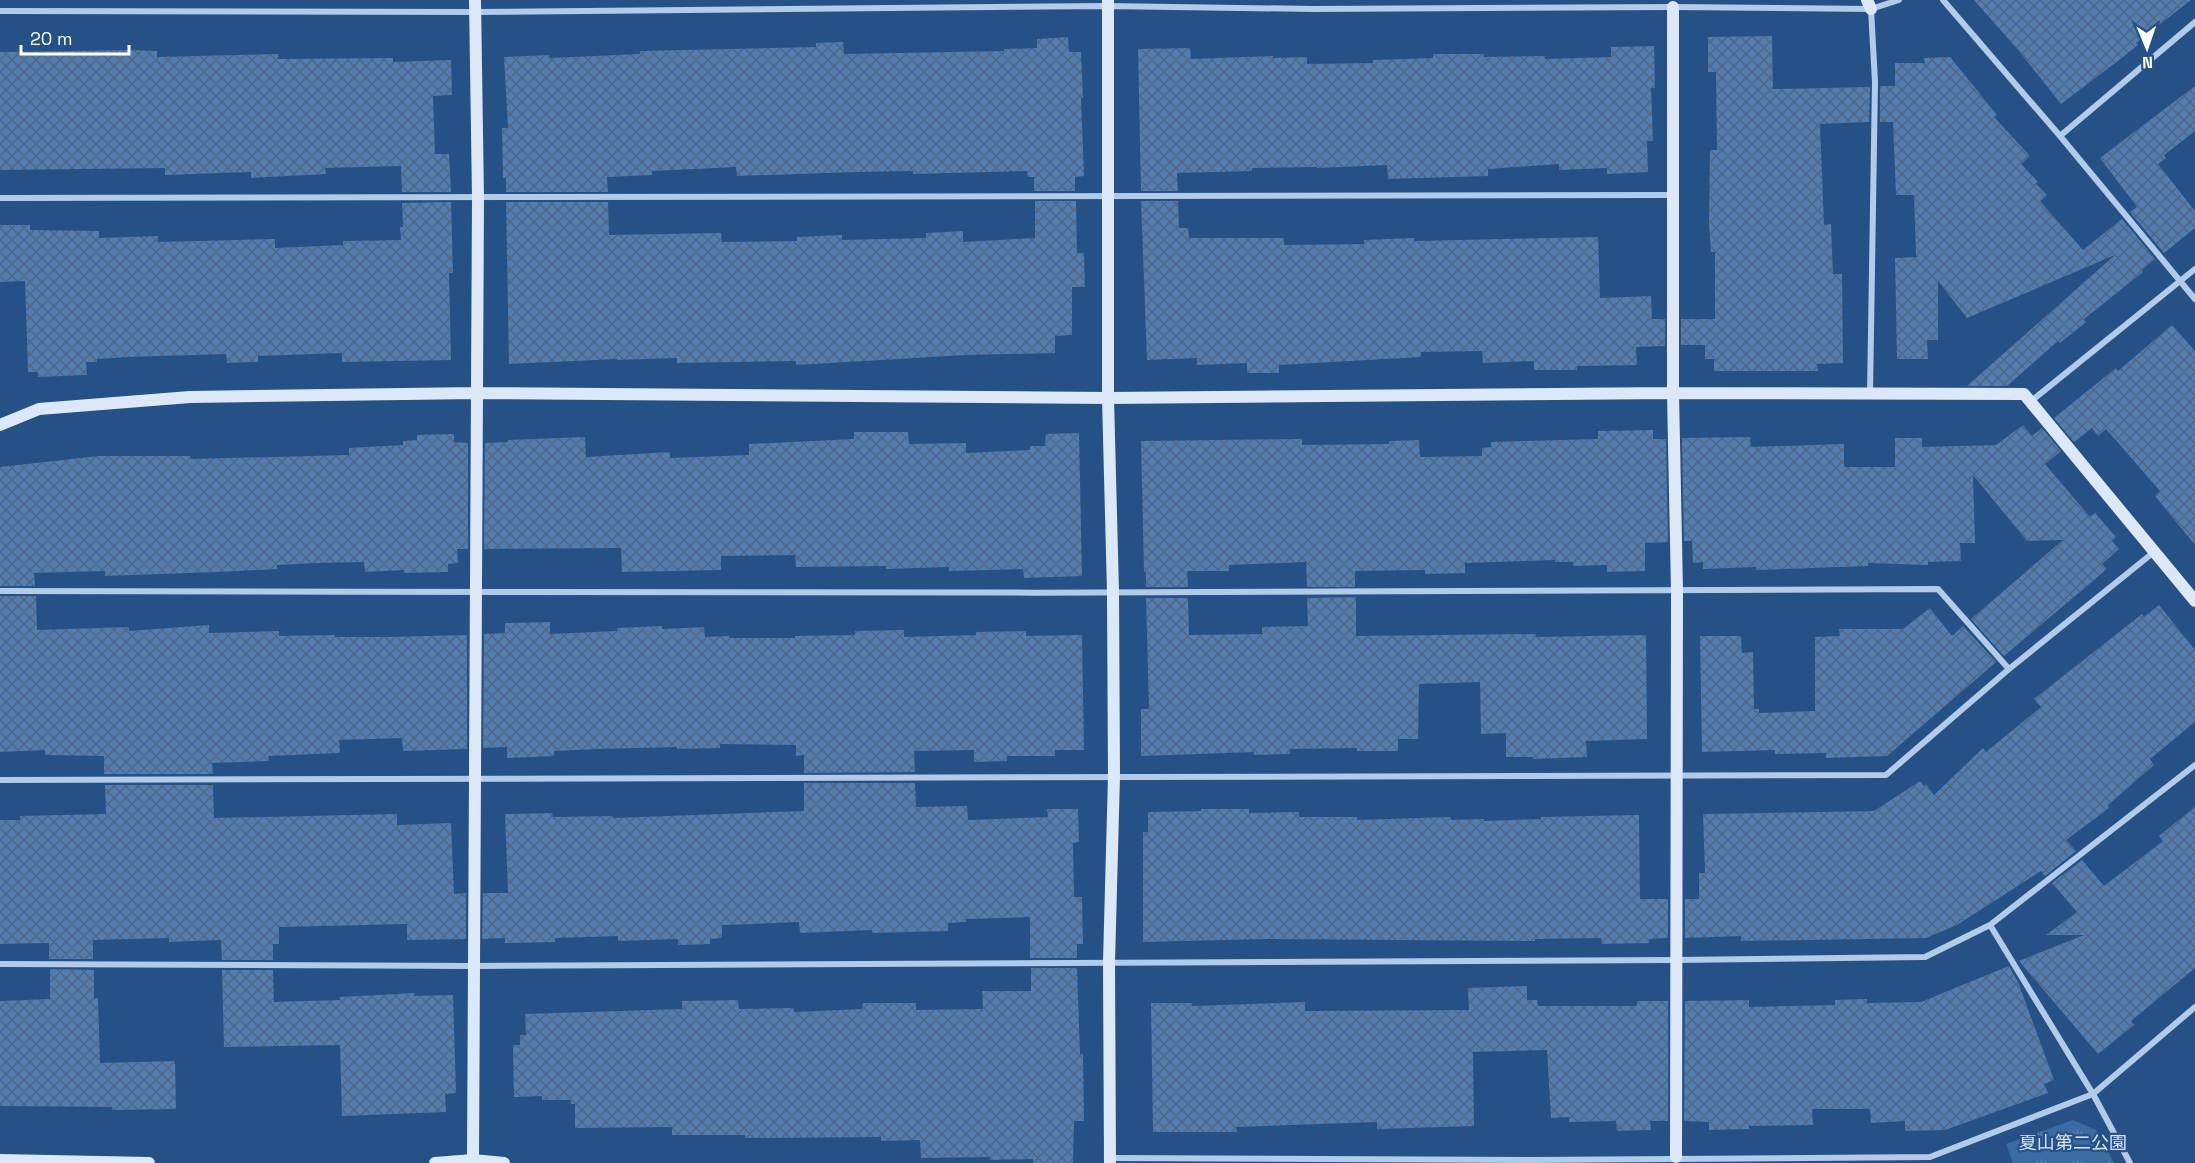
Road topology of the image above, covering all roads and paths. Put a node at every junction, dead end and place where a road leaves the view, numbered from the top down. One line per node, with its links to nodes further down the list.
1 (1313, 0): 8 (street)
2 (1899, 0): 5 (street)
3 (1943, 0): 11 (street)
4 (1107, 3): 6 (street); 8 (street); 13 (street)
5 (1869, 4): 7 (street); 21 (street)
6 (476, 6): 9 (street); 15 (street)
7 (1673, 7): 8 (street); 12 (street)
8 (1313, 9)
9 (0, 11)
10 (2195, 22): 11 (street)
11 (2060, 136): 17 (street)
12 (1673, 195): 13 (street); 20 (street)
13 (1108, 196): 15 (street); 22 (street)
14 (0, 198): 15 (street)
15 (478, 198): 19 (street)
16 (2195, 269): 17 (street)
17 (2180, 281): 18 (street); 23 (street)
18 (2195, 299)
19 (478, 393): 22 (street); 24 (street); 28 (street)
20 (1673, 393): 21 (street); 22 (street); 27 (street)
21 (1870, 394): 23 (street)
22 (1108, 398): 29 (street)
23 (2029, 402): 25 (street)
24 (0, 425)
25 (2154, 552): 30 (street); 31 (street)
26 (0, 591): 28 (street)
27 (1677, 591): 29 (street); 31 (street); 33 (street)
28 (477, 592): 29 (street); 35 (street)
29 (1113, 592): 34 (street)
30 (2195, 601)
31 (2009, 669): 33 (street)
32 (2195, 765): 37 (street)
33 (1676, 774): 34 (street); 38 (street)
34 (1114, 776): 35 (street); 39 (street)
35 (476, 779): 36 (street); 41 (street)
36 (0, 780)
37 (1990, 925): 38 (street); 43 (street)
38 (1676, 960): 39 (street); 44 (street)
39 (1109, 962): 41 (street); 47 (street)
40 (0, 964): 41 (street)
41 (474, 966): 46 (street)
42 (2195, 1007): 43 (street)
43 (2093, 1094): 44 (street); 52 (street)
44 (1676, 1157): 48 (street)
45 (0, 1160): 49 (street)
46 (473, 1160): 50 (street); 51 (street)
47 (1110, 1161): 48 (street)
48 (1532, 1162)
49 (149, 1163)
50 (435, 1163)
51 (504, 1163)
52 (2130, 1163)

